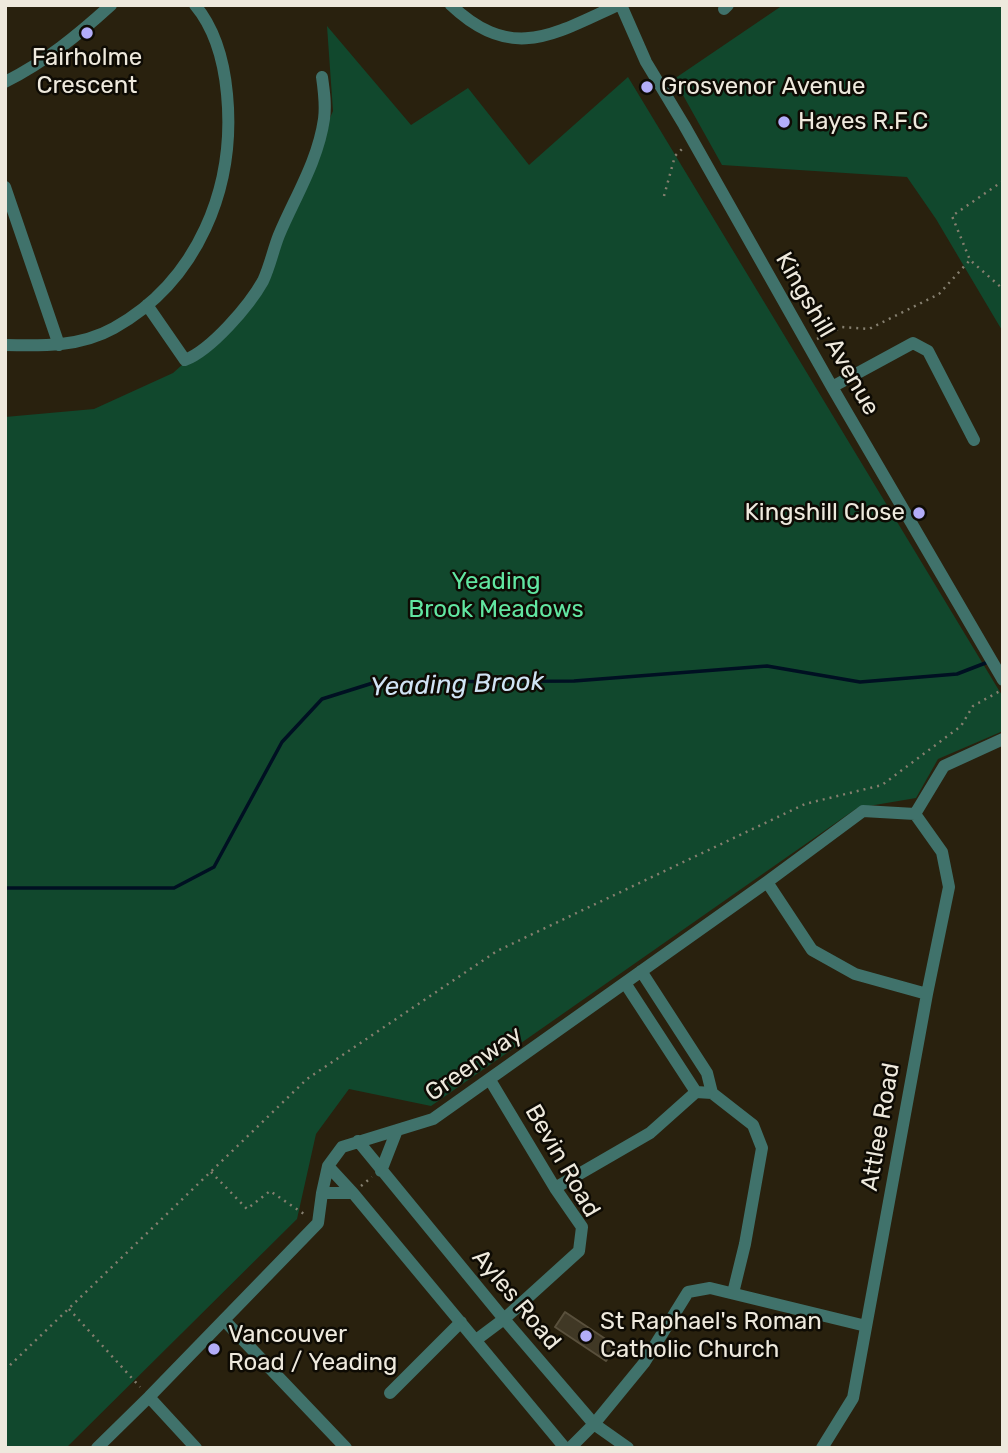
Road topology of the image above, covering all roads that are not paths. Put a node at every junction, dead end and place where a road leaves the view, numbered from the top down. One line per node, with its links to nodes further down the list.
1 (111, 5): 6 (street)
2 (195, 5): 8 (street)
3 (451, 5): 4 (street)
4 (619, 5): 11 (street, Kingshill Avenue)
5 (322, 76): 8 (street)
6 (5, 82)
7 (5, 187): 10 (street)
8 (147, 305): 10 (street)
9 (5, 345): 10 (street)
10 (59, 345)
11 (832, 387): 12 (street); 13 (street, Kingshill Avenue)
12 (974, 440)
13 (1001, 678)
14 (1003, 739): 15 (street)
15 (915, 814): 16 (street, Greenway); 19 (street, Attlee Road)
16 (767, 882): 17 (street, Greenway); 19 (street)
17 (641, 971): 18 (street, Greenway); 22 (street)
18 (625, 983): 20 (street, Greenway); 21 (street)
19 (927, 994): 34 (street, Attlee Road)
20 (490, 1080): 23 (street, Greenway); 27 (street, Bevin Road)
21 (696, 1093): 22 (street); 27 (street)
22 (712, 1093): 30 (street)
23 (397, 1130): 24 (street, Greenway); 26 (street)
24 (358, 1141): 25 (street, Greenway); 26 (street, Ayles Road)
25 (328, 1166): 28 (street); 29 (street)
26 (381, 1171): 31 (street, Ayles Road)
27 (555, 1188): 31 (street, Bevin Road)
28 (322, 1193): 29 (street); 32 (street)
29 (353, 1193): 33 (street)
30 (733, 1293): 34 (street); 38 (street)
31 (504, 1319): 35 (street, Bevin Road); 38 (street, Ayles Road)
32 (224, 1320): 37 (street); 41 (street)
33 (461, 1322): 35 (street); 36 (street)
34 (866, 1326): 44 (street, Attlee Road)
35 (476, 1340): 42 (street)
36 (390, 1393)
37 (149, 1397): 39 (street); 40 (street)
38 (594, 1424): 42 (street); 43 (street, Ayles Road)
39 (97, 1448)
40 (196, 1448)
41 (346, 1448)
42 (568, 1448)
43 (628, 1448)
44 (822, 1448)

